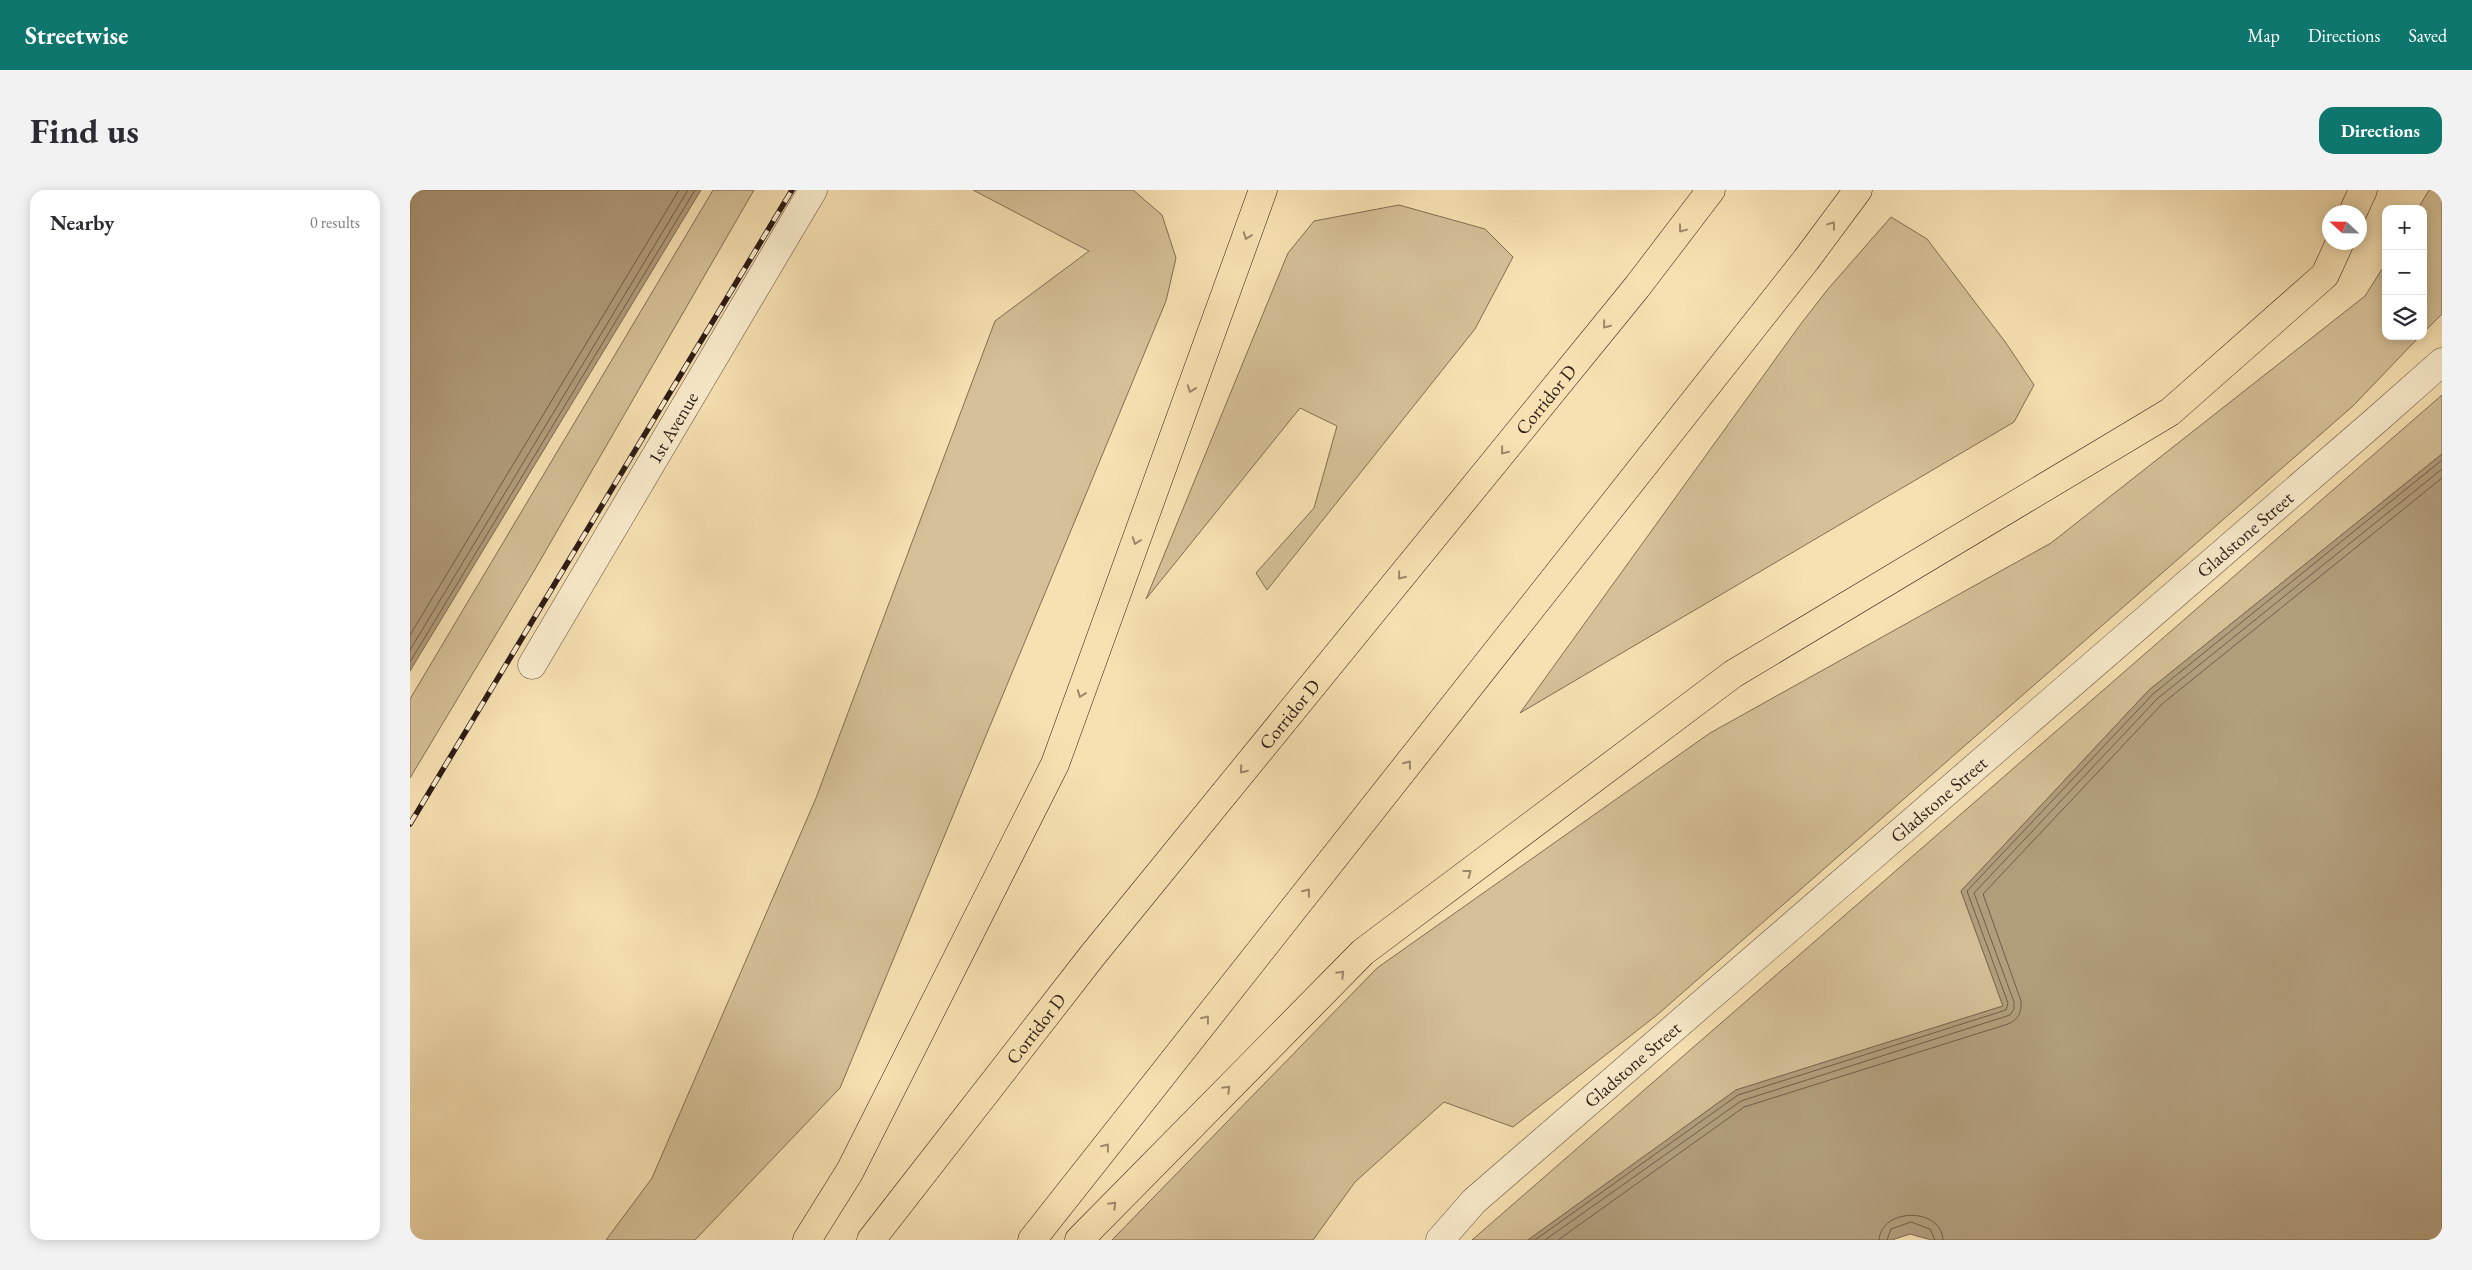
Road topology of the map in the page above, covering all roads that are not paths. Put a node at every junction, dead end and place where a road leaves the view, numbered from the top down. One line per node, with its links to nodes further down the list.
1 (813, 190): 9 (street, 1st Avenue)
2 (1263, 190): 10 (highway, one-way to 10)
3 (1711, 190): 11 (highway, Corridor D, one-way to 11)
4 (1858, 190): 12 (highway, one-way to 4)
5 (2363, 190): 6 (highway)
6 (2356, 205)
7 (2336, 250): 13 (highway, one-way to 7)
8 (2442, 362): 14 (street, Gladstone Street)
9 (532, 665)
10 (806, 1240)
11 (871, 1240)
12 (1032, 1240)
13 (1079, 1240)
14 (1440, 1240)

